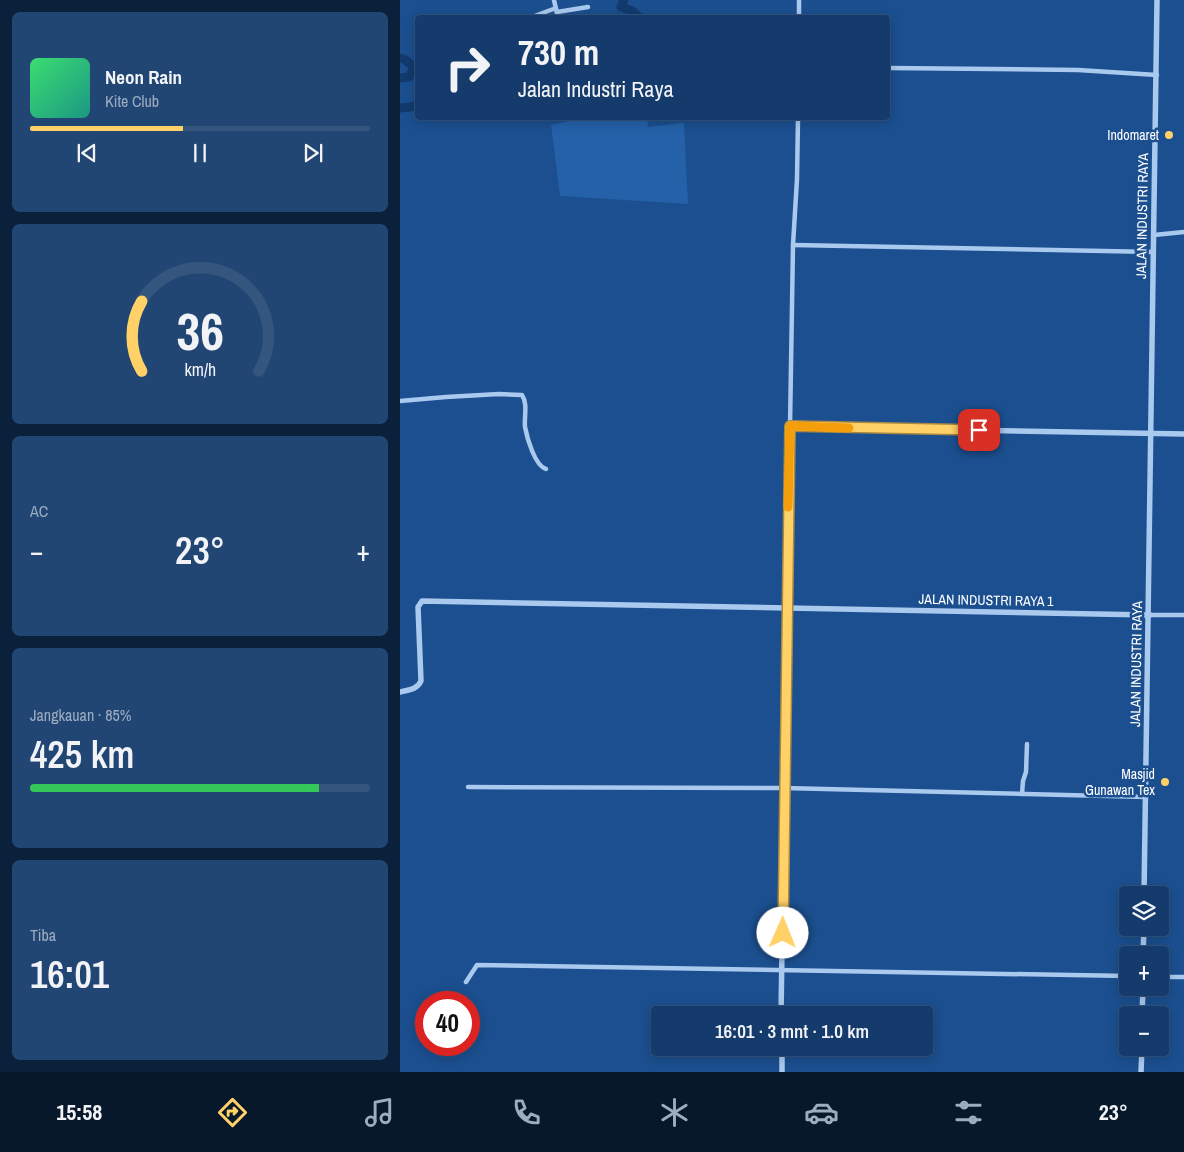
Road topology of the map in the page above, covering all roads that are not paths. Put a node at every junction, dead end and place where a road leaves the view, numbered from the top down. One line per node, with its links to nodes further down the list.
1 (554, 0): 5 (street)
2 (799, 0): 7 (street)
3 (1158, 0): 9 (street, JALAN INDUSTRI RAYA)
4 (588, 8): 5 (street)
5 (557, 12): 6 (street)
6 (542, 15)
7 (799, 15)
8 (890, 68): 9 (street)
9 (1157, 75): 12 (street, JALAN INDUSTRI RAYA)
10 (798, 120): 13 (street)
11 (1184, 232): 12 (street)
12 (1154, 235): 14 (street, JALAN INDUSTRI RAYA)
13 (792, 245): 14 (street); 16 (street)
14 (1154, 252): 17 (street, JALAN INDUSTRI RAYA)
15 (400, 402): 19 (street)
16 (790, 426): 17 (street); 20 (street)
17 (1152, 433): 18 (street); 21 (street, JALAN INDUSTRI RAYA)
18 (1184, 434)
19 (546, 469)
20 (787, 608): 21 (street, JALAN INDUSTRI RAYA 1); 23 (street, JALAN INDUSTRI RAYA 1); 26 (street)
21 (1150, 615): 22 (street, JALAN INDUSTRI RAYA 1); 28 (street, JALAN INDUSTRI RAYA)
22 (1184, 615)
23 (400, 692)
24 (1027, 744): 27 (street)
25 (468, 787): 26 (street)
26 (784, 788): 27 (street); 30 (street)
27 (1022, 794): 28 (street)
28 (1146, 798): 29 (street, JALAN INDUSTRI RAYA)
29 (1144, 886)
30 (782, 970): 31 (street); 34 (street); 35 (street)
31 (1119, 976)
32 (1169, 977): 33 (street)
33 (1184, 977)
34 (466, 982)
35 (782, 1006)
36 (782, 1056): 38 (street)
37 (1142, 1056): 39 (street)
38 (782, 1072)
39 (1141, 1072)

